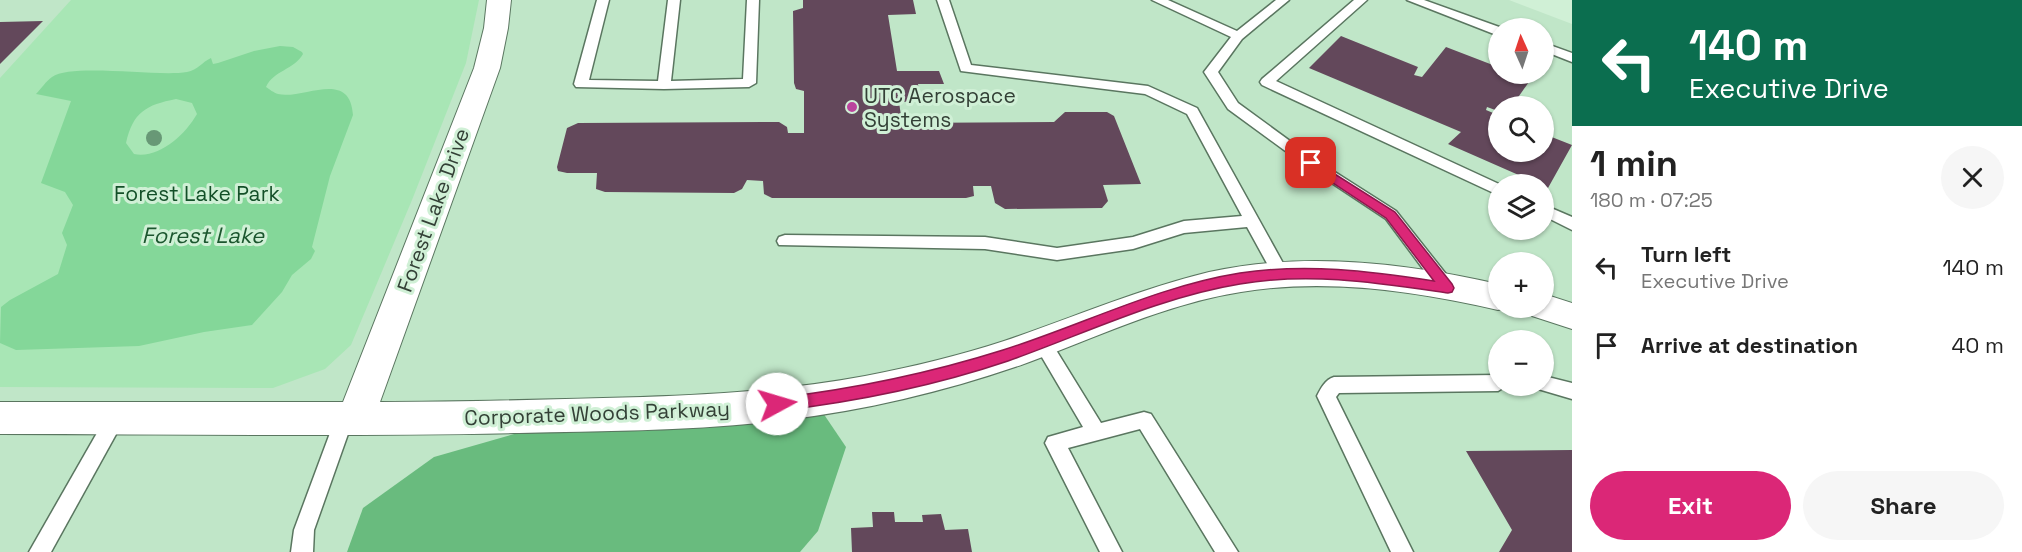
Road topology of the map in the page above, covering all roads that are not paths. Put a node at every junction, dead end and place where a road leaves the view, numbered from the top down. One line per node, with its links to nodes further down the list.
1 (499, 0): 29 (street, Forest Lake Drive)
2 (603, 0): 14 (lane)
3 (674, 0): 14 (lane)
4 (753, 0): 14 (lane)
5 (943, 0): 17 (lane)
6 (1158, 0): 11 (lane)
7 (1283, 0): 11 (lane)
8 (1361, 0): 15 (lane)
9 (1413, 0): 10 (lane)
10 (1488, 27)
11 (1238, 36): 21 (lane)
12 (1554, 51): 13 (lane)
13 (1572, 58)
14 (664, 85)
15 (1488, 185)
16 (1554, 215): 18 (lane)
17 (1252, 221): 19 (lane); 20 (lane)
18 (1572, 224)
19 (785, 241)
20 (1281, 274): 21 (street, Corporate Woods Parkway); 25 (street, Corporate Woods Parkway)
21 (1448, 288): 22 (street, Corporate Woods Parkway)
22 (1488, 295)
23 (1554, 310): 24 (street)
24 (1572, 316)
25 (1042, 342): 29 (street, Corporate Woods Parkway); 32 (lane)
26 (1488, 383): 37 (lane)
27 (1554, 386): 28 (lane)
28 (1572, 391)
29 (350, 417): 31 (street, Corporate Woods Parkway); 34 (lane)
30 (0, 418): 31 (street, Corporate Woods Parkway)
31 (116, 418): 33 (lane)
32 (1096, 432): 35 (lane); 36 (lane)
33 (40, 552)
34 (302, 552)
35 (1111, 552)
36 (1227, 552)
37 (1402, 552)

